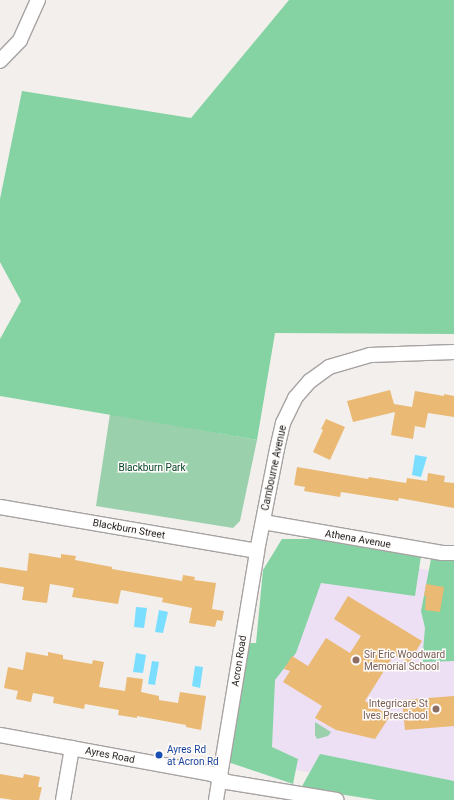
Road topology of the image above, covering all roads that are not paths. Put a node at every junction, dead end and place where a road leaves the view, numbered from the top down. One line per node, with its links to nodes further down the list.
1 (38, 0): 2 (street)
2 (0, 61)
3 (454, 352): 5 (street, Cambourne Avenue)
4 (0, 507): 6 (street, Blackburn Street)
5 (263, 522): 6 (street, Acron Road); 7 (street, Athena Avenue)
6 (257, 551): 10 (street, Acron Road)
7 (454, 553)
8 (0, 735): 9 (street, Ayres Road)
9 (72, 748): 10 (street, Ayres Road); 11 (street)
10 (220, 778): 12 (street, Acron Road); 13 (street, Ayres Road)
11 (63, 800)
12 (216, 800)
13 (337, 800)

